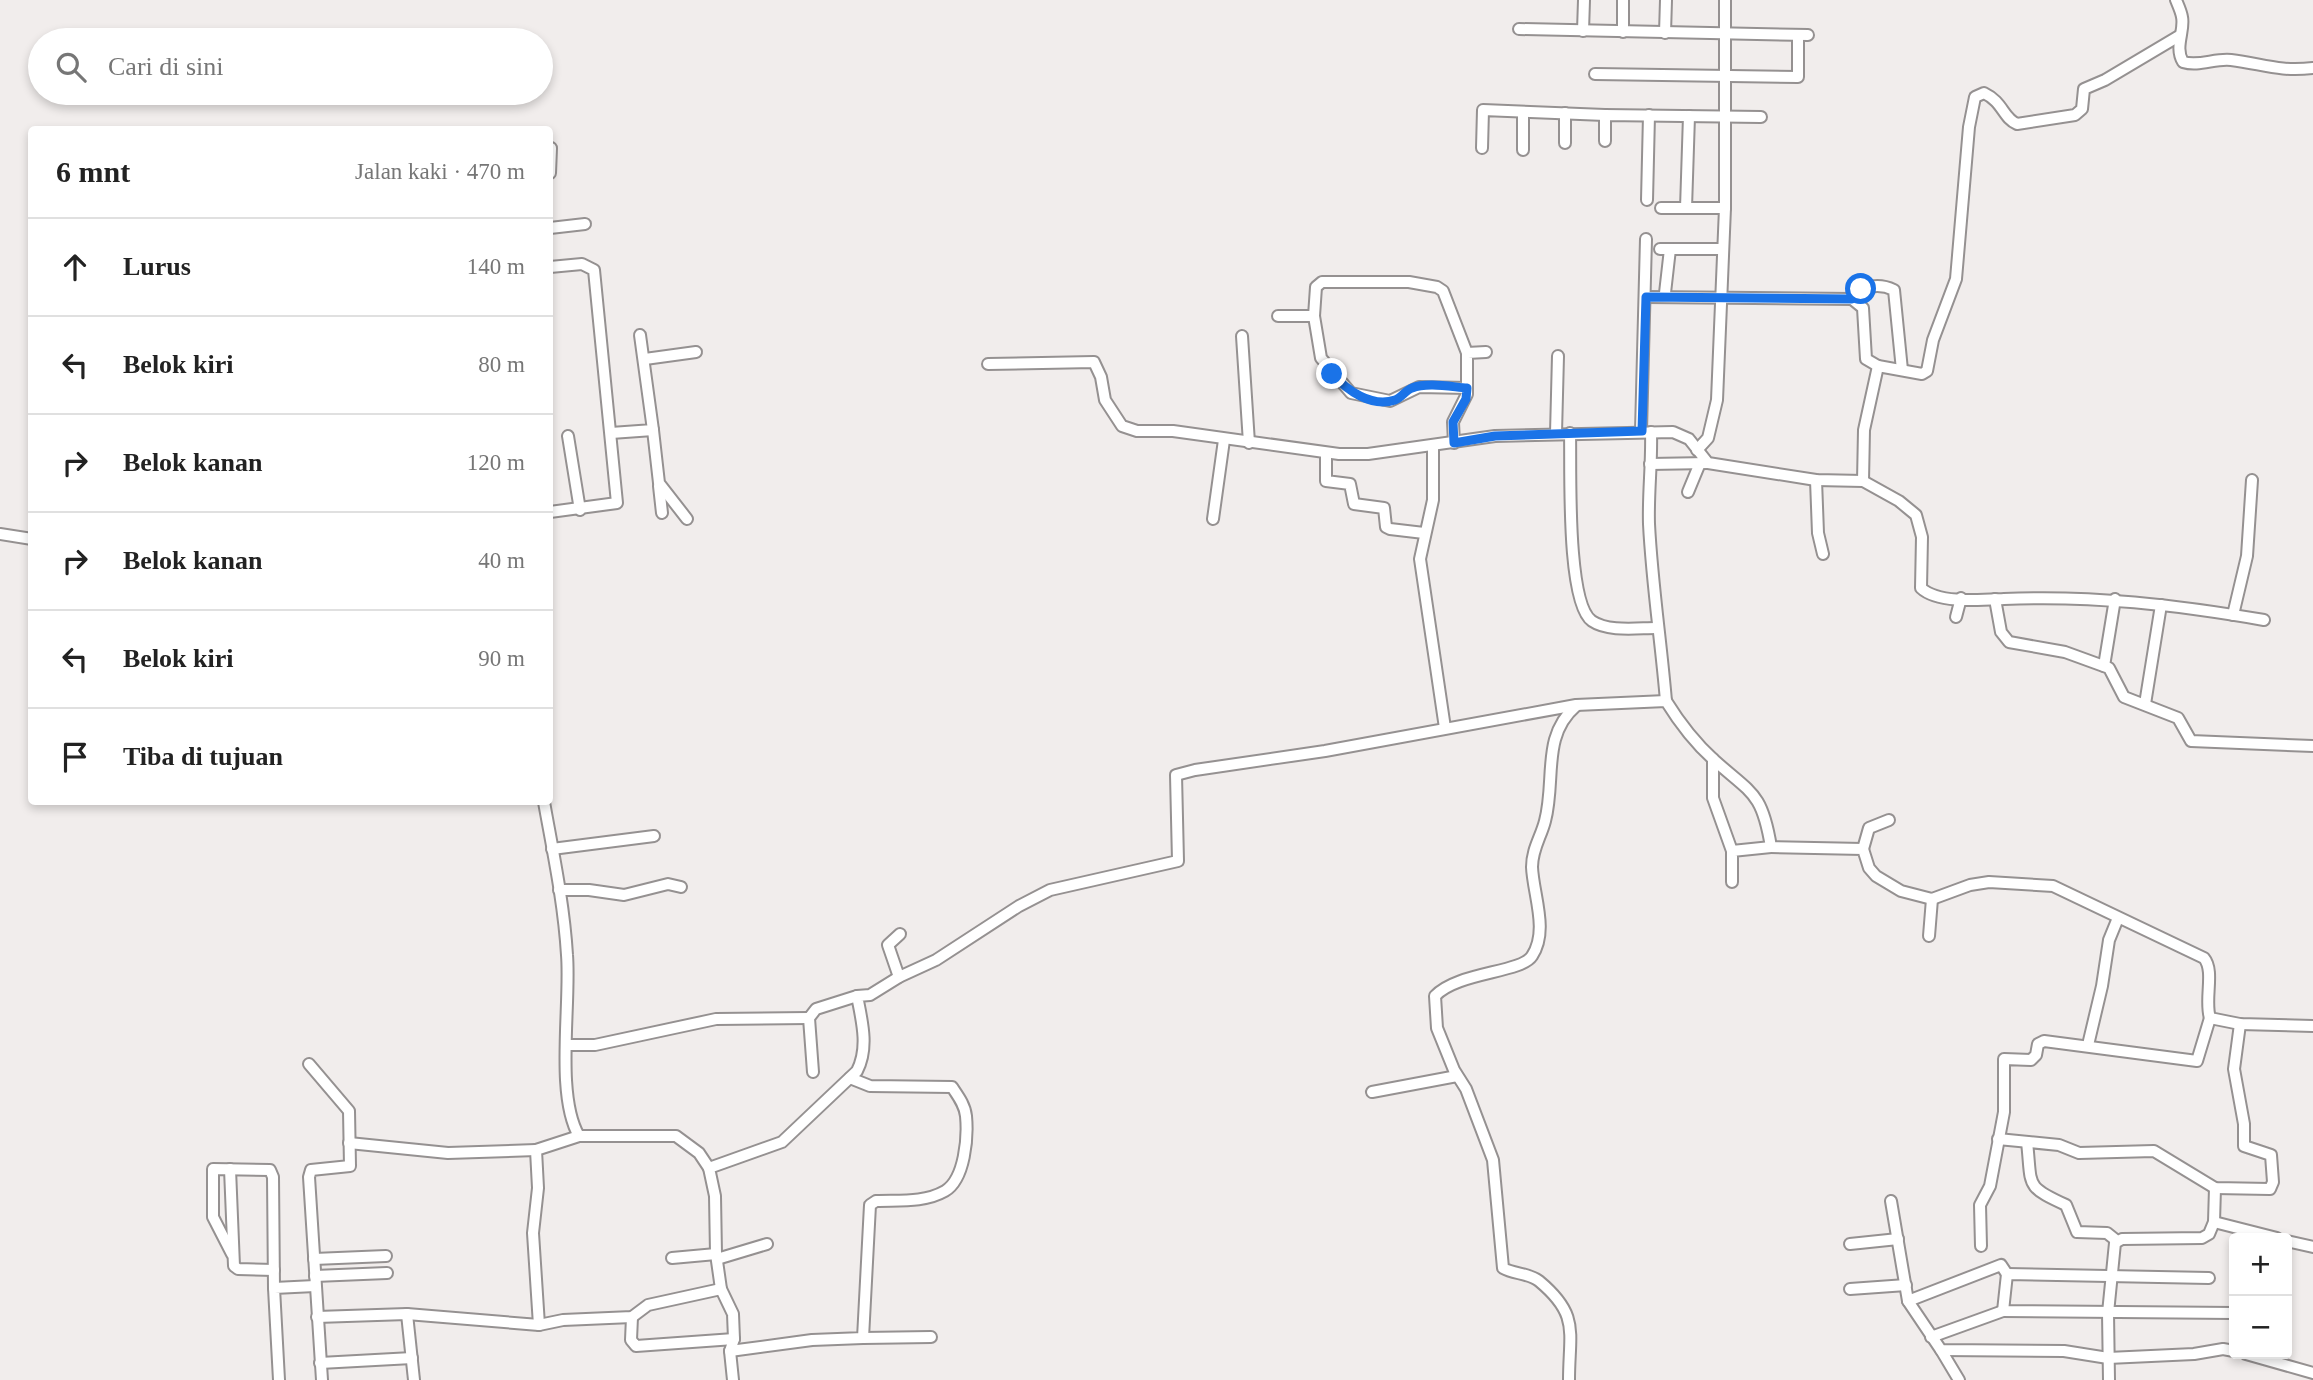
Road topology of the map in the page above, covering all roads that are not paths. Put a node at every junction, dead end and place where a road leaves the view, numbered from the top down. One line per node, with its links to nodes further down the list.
1 (1584, 0): 7 (street)
2 (1623, 0): 8 (street)
3 (1666, 0): 9 (street)
4 (1726, 0): 10 (street)
5 (2176, 0): 11 (street)
6 (1519, 29): 7 (street)
7 (1583, 31): 8 (street)
8 (1623, 32): 9 (street)
9 (1665, 33): 10 (street)
10 (1726, 34): 14 (street); 14 (street)
11 (2179, 36): 12 (street); 50 (street)
12 (2313, 68)
13 (1595, 74): 14 (street)
14 (1725, 77): 20 (street)
15 (1523, 112): 16 (street); 24 (street); 25 (street)
16 (1565, 113): 17 (street); 23 (street)
17 (1605, 115): 18 (street); 22 (street)
18 (1649, 116): 19 (street); 26 (street)
19 (1689, 116): 20 (street); 28 (street)
20 (1725, 116): 21 (street); 29 (street)
21 (1761, 117)
22 (1605, 141)
23 (1565, 143)
24 (1482, 148)
25 (1523, 150)
26 (1647, 200)
27 (1661, 208): 28 (street)
28 (1686, 208): 29 (street)
29 (1725, 208): 33 (street)
30 (585, 224): 31 (street)
31 (553, 228)
32 (1646, 239): 37 (street)
33 (1723, 249): 35 (street); 36 (street)
34 (553, 267): 54 (street)
35 (1665, 293)
36 (1721, 296): 37 (street); 38 (street); 62 (street)
37 (1646, 297): 53 (street)
38 (1852, 299): 49 (street); 50 (street)
39 (1278, 316): 40 (street)
40 (1314, 317): 45 (street); 51 (street)
41 (640, 335): 47 (street)
42 (1242, 336): 59 (street)
43 (696, 352): 47 (street)
44 (1486, 352): 45 (street)
45 (1467, 353): 51 (street)
46 (1559, 356): 55 (street)
47 (645, 359): 52 (street)
48 (988, 364): 58 (street)
49 (1878, 366): 50 (street); 68 (street)
50 (1902, 370)
51 (1467, 388): 60 (street)
52 (653, 430): 54 (street); 69 (street)
53 (1646, 432): 56 (street); 62 (street); 65 (street)
54 (611, 433): 71 (street)
55 (1556, 433): 56 (street); 60 (street)
56 (1570, 433): 87 (street)
57 (568, 436): 71 (street)
58 (1224, 440): 59 (street); 75 (street)
59 (1249, 443): 63 (street)
60 (1454, 443): 61 (street)
61 (1433, 446): 63 (street); 76 (street)
62 (1697, 450): 64 (street)
63 (1326, 453): 76 (street)
64 (1704, 463): 65 (street); 66 (street); 70 (street)
65 (1650, 464): 87 (street)
66 (1816, 480): 68 (street); 79 (street)
67 (2252, 480): 84 (street)
68 (1863, 481): 80 (street)
69 (659, 483): 73 (street); 74 (street)
70 (1688, 492)
71 (580, 510): 72 (street)
72 (553, 512)
73 (662, 513)
74 (687, 519)
75 (1213, 519)
76 (1424, 533): 92 (street)
77 (0, 534): 78 (street)
78 (28, 538)
79 (1823, 554)
80 (1961, 598): 81 (street); 85 (street)
81 (1995, 599): 82 (street); 88 (street)
82 (2115, 599): 83 (street); 88 (street)
83 (2161, 605): 84 (street); 90 (street)
84 (2233, 615): 86 (street)
85 (1956, 617)
86 (2264, 620)
87 (1656, 628): 89 (street)
88 (2104, 666): 90 (street)
89 (1666, 701): 91 (street); 94 (street)
90 (2145, 704): 93 (street)
91 (1576, 705): 92 (street); 119 (street)
92 (1445, 728): 109 (street)
93 (2313, 746)
94 (1713, 759): 98 (street); 101 (street)
95 (545, 805): 99 (street)
96 (1889, 820): 100 (street)
97 (654, 836): 99 (street)
98 (1771, 847): 100 (street); 101 (street)
99 (552, 849): 104 (street)
100 (1863, 849): 105 (street)
101 (1732, 851): 102 (street)
102 (1732, 882)
103 (681, 887): 104 (street)
104 (559, 890): 115 (street)
105 (1932, 899): 106 (street); 108 (street)
106 (2118, 918): 112 (street); 116 (street)
107 (900, 934): 109 (street)
108 (1929, 936)
109 (899, 977): 110 (street)
110 (858, 996): 111 (street); 120 (street)
111 (809, 1018): 115 (street); 118 (street)
112 (2210, 1018): 113 (street); 116 (street)
113 (2240, 1024): 114 (street); 129 (street)
114 (2313, 1026)
115 (567, 1045): 122 (street)
116 (2088, 1045): 123 (street)
117 (309, 1064): 125 (street)
118 (813, 1072)
119 (1457, 1076): 121 (street); 181 (street)
120 (850, 1078): 127 (street); 167 (street)
121 (1372, 1092)
122 (579, 1136): 126 (street); 127 (street)
123 (1998, 1139): 124 (street); 140 (street)
124 (2027, 1142): 129 (street); 136 (street)
125 (349, 1143): 126 (street); 146 (street)
126 (536, 1150): 164 (street)
127 (709, 1168): 144 (street)
128 (230, 1169): 131 (street); 132 (street); 147 (street)
129 (2215, 1188): 133 (street)
130 (1891, 1201): 135 (street)
131 (214, 1217): 132 (street); 142 (street)
132 (231, 1217): 142 (street)
133 (2214, 1222): 134 (street); 136 (street)
134 (2257, 1233)
135 (1898, 1239): 139 (street); 153 (street)
136 (2118, 1241): 150 (street)
137 (2292, 1242): 141 (street)
138 (767, 1244): 144 (street)
139 (1850, 1244)
140 (1981, 1246)
141 (2313, 1247)
142 (232, 1254): 147 (street)
143 (386, 1256): 146 (street)
144 (717, 1257): 145 (street); 155 (street)
145 (672, 1258)
146 (314, 1259): 152 (street)
147 (274, 1270): 154 (street)
148 (387, 1273): 152 (street)
149 (2007, 1274): 150 (street); 157 (street); 158 (street)
150 (2110, 1275): 151 (street); 159 (street)
151 (2209, 1278)
152 (315, 1281): 154 (street); 162 (street)
153 (1906, 1285): 156 (street); 157 (street)
154 (274, 1288): 177 (street)
155 (721, 1289): 163 (street); 168 (street)
156 (1850, 1289)
157 (1908, 1301): 166 (street)
158 (2003, 1311): 159 (street); 166 (street)
159 (2108, 1313): 160 (street); 173 (street)
160 (2229, 1313)
161 (407, 1314): 162 (street); 164 (street); 172 (street)
162 (317, 1317): 175 (street)
163 (632, 1317): 164 (street); 168 (street)
164 (539, 1325)
165 (931, 1337): 167 (street)
166 (1931, 1337): 169 (street)
167 (863, 1338): 171 (street)
168 (734, 1339): 171 (street)
169 (1941, 1350): 173 (street); 182 (street)
170 (2229, 1350): 173 (street)
171 (730, 1351): 180 (street)
172 (412, 1359): 175 (street); 179 (street)
173 (2108, 1359): 183 (street)
174 (2264, 1359): 176 (street)
175 (320, 1363): 178 (street)
176 (2313, 1373)
177 (279, 1380)
178 (322, 1380)
179 (414, 1380)
180 (733, 1380)
181 (1569, 1380)
182 (1959, 1380)
183 (2109, 1380)

